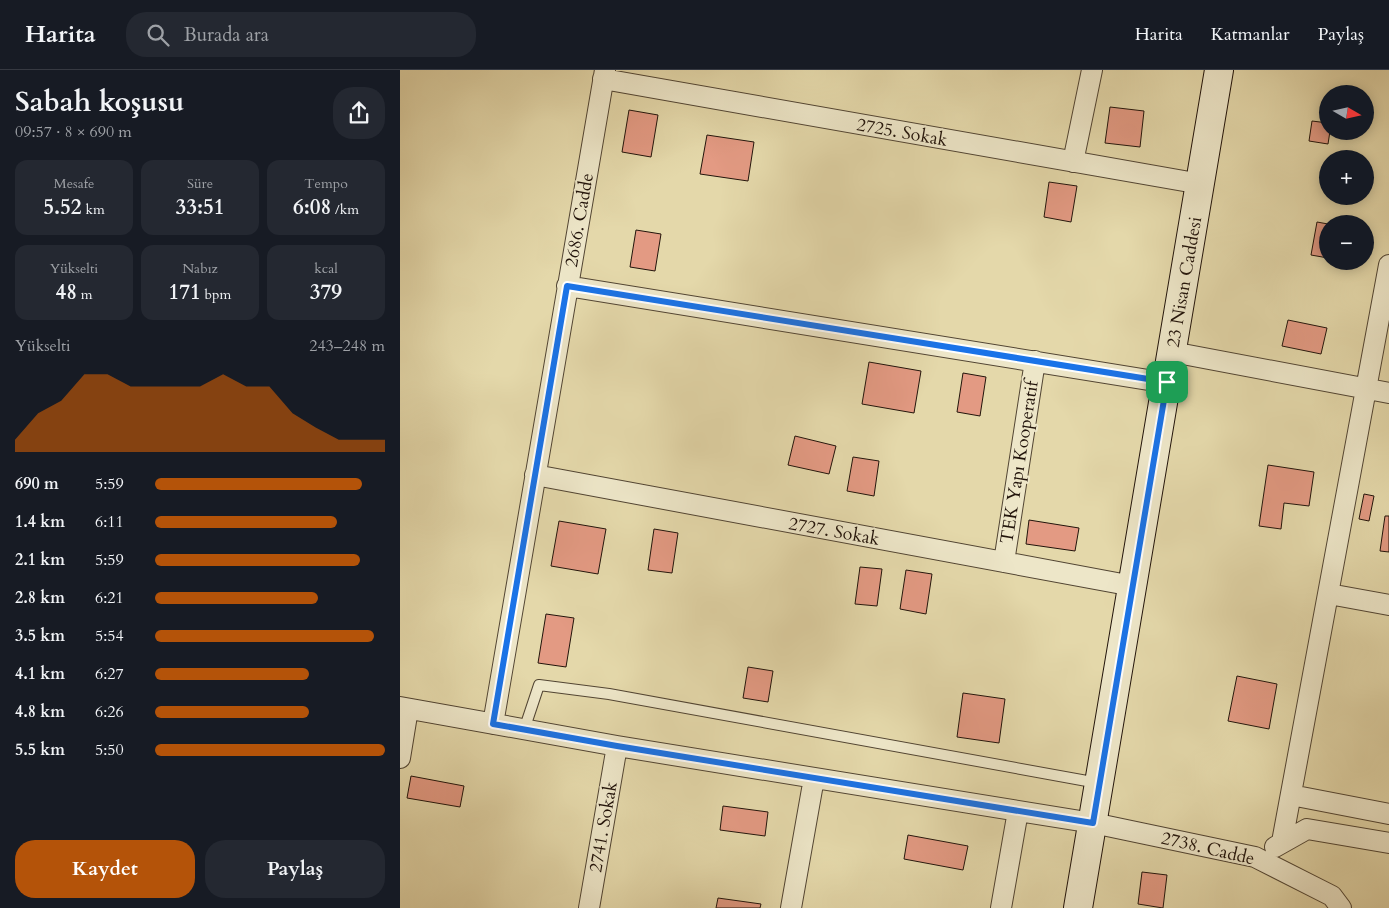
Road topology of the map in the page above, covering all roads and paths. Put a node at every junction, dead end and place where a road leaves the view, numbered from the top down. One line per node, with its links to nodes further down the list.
1 (1092, 70): 4 (street)
2 (1220, 70): 5 (main road, 23 Nisan Caddesi)
3 (604, 75): 4 (street, 2725. Sokak); 7 (street, 2686. Cadde)
4 (1074, 162): 5 (street, 2725. Sokak)
5 (1201, 184): 8 (main road, 23 Nisan Caddesi)
6 (1389, 265): 11 (street)
7 (567, 286): 9 (street); 13 (street, 2686. Cadde)
8 (1172, 352): 10 (main road, 23 Nisan Caddesi); 11 (street)
9 (1035, 361): 10 (street); 14 (street, TEK Yapı Kooperatif)
10 (1167, 382): 15 (main road, 23 Nisan Caddesi)
11 (1367, 389): 12 (street); 16 (street)
12 (1389, 393)
13 (535, 476): 14 (street, 2727. Sokak); 19 (street, 2686. Cadde)
14 (1004, 562): 15 (street, 2727. Sokak)
15 (1133, 586): 24 (main road, 23 Nisan Caddesi)
16 (1329, 594): 17 (street); 25 (street)
17 (1389, 606)
18 (404, 708): 19 (street, 2738. Cadde); 22 (street)
19 (493, 724): 20 (street, 2738. Cadde)
20 (524, 730): 21 (street, 2738. Cadde); 24 (lane)
21 (617, 746): 23 (street, 2738. Cadde); 32 (street, 2741. Sokak)
22 (400, 758)
23 (814, 778): 26 (street, 2738. Cadde); 33 (street)
24 (1100, 783): 28 (main road, 23 Nisan Caddesi)
25 (1291, 795): 27 (street); 29 (street)
26 (1018, 811): 28 (street, 2738. Cadde); 34 (street)
27 (1389, 814)
28 (1093, 823): 31 (street, 2738. Cadde); 35 (main road, 23 Nisan Caddesi)
29 (1282, 842): 30 (street); 31 (street)
30 (1389, 843)
31 (1255, 857): 36 (street, 2738. Cadde)
32 (590, 908)
33 (791, 908)
34 (1002, 908)
35 (1078, 908)
36 (1341, 908)

